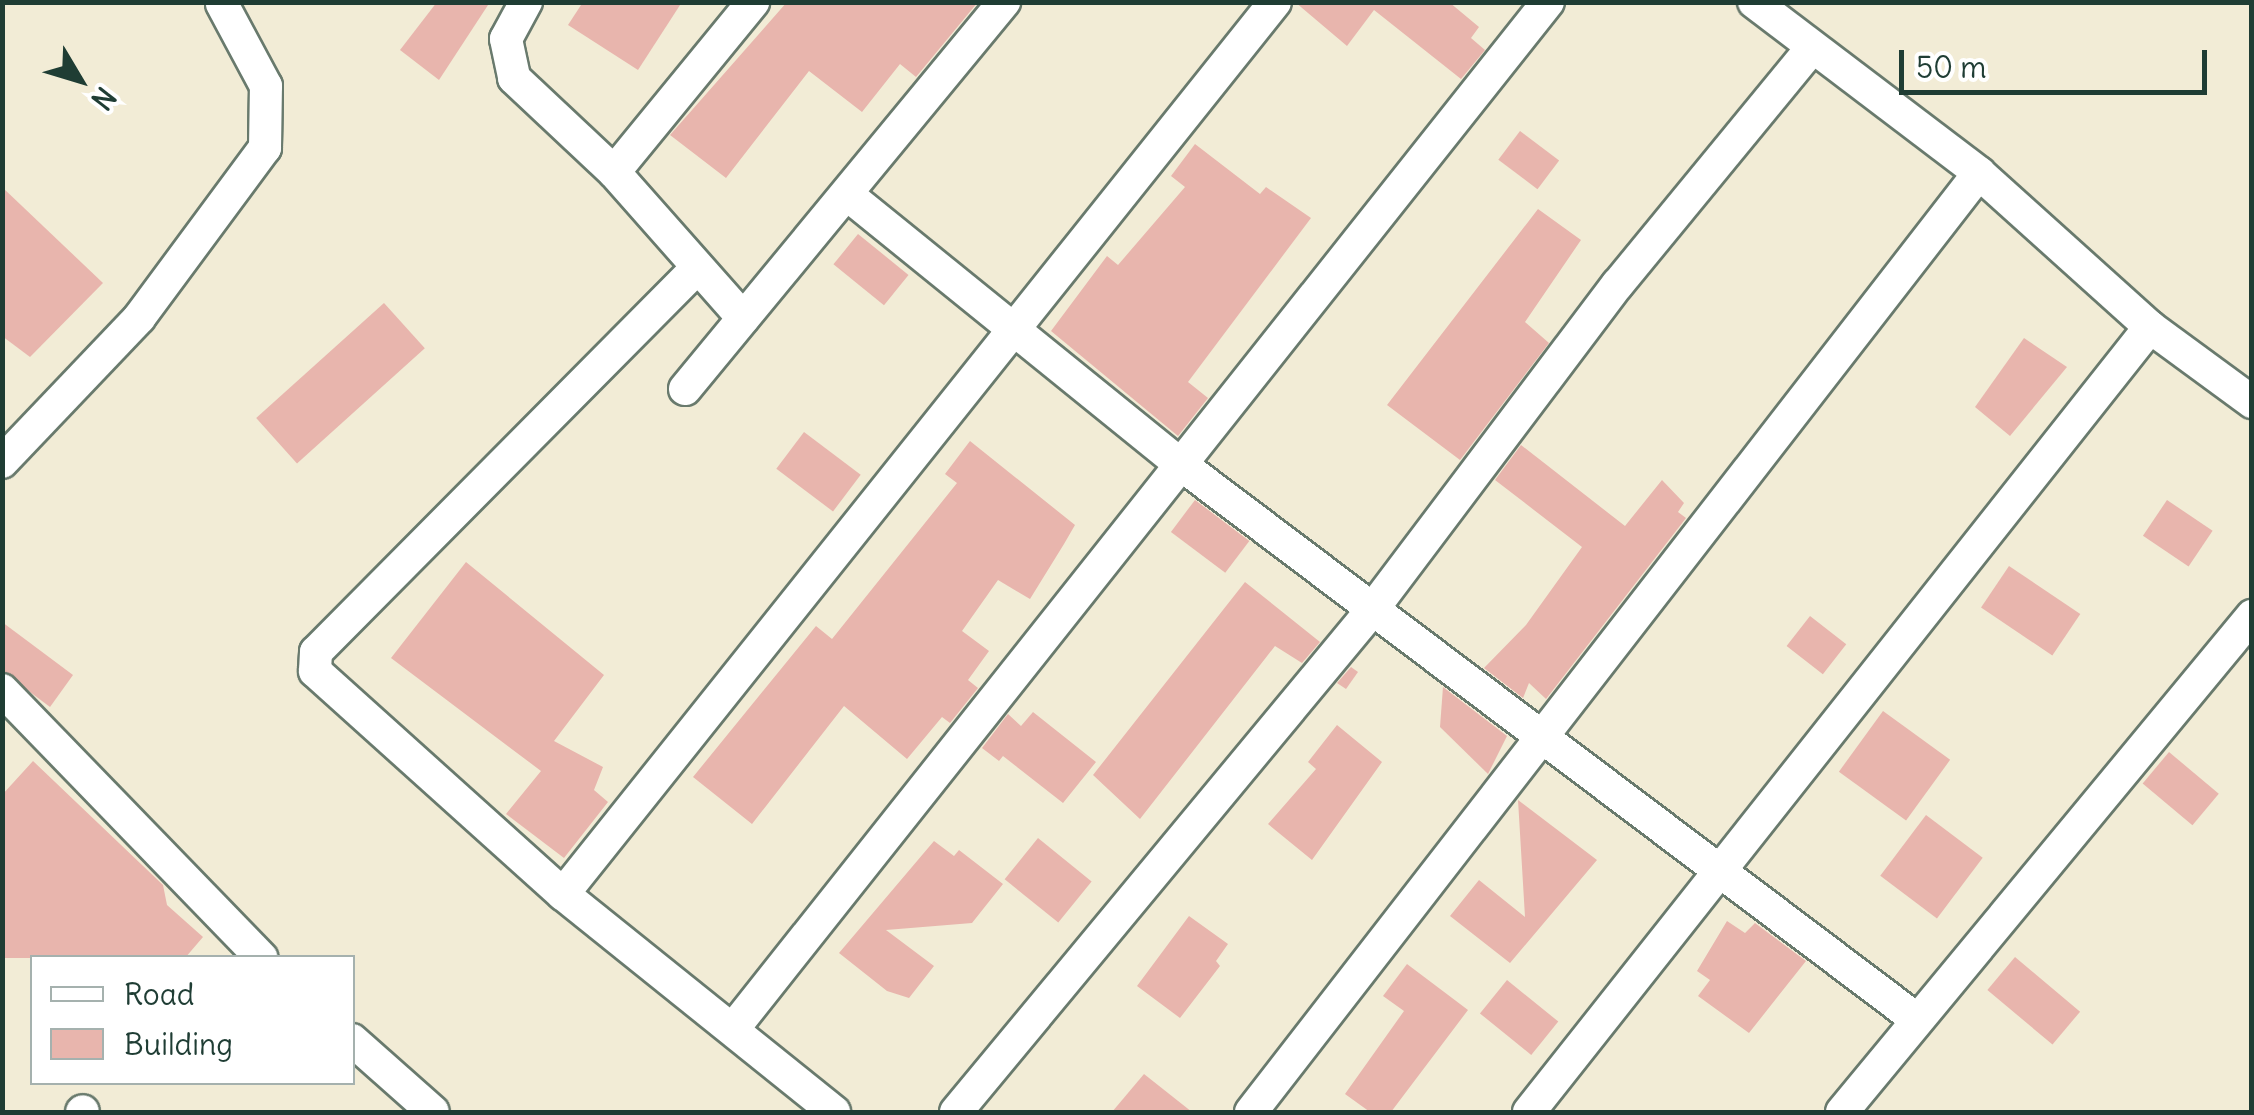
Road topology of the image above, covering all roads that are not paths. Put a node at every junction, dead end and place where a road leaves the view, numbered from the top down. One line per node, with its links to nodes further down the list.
1 (526, 2): 9 (street)
2 (752, 2): 9 (street)
3 (1004, 2): 11 (street)
4 (1275, 2): 14 (street)
5 (1548, 2): 19 (street)
6 (1754, 2): 8 (street)
7 (222, 3): 18 (street)
8 (1812, 48): 10 (street); 20 (street)
9 (614, 172): 12 (street)
10 (1979, 173): 15 (street); 23 (street)
11 (849, 196): 13 (street); 14 (street)
12 (695, 270): 13 (street); 25 (street)
13 (743, 318): 16 (street)
14 (1014, 327): 19 (street); 25 (street)
15 (2150, 327): 17 (street); 24 (street)
16 (685, 389)
17 (2252, 402)
18 (2, 462)
19 (1179, 464): 20 (street); 28 (street)
20 (1372, 610): 23 (street); 32 (street)
21 (2252, 616): 27 (street)
22 (2, 690): 26 (street)
23 (1544, 737): 24 (street); 33 (street)
24 (1718, 872): 27 (street); 34 (street)
25 (563, 894): 28 (street)
26 (259, 955)
27 (1916, 1018): 35 (street)
28 (732, 1029): 31 (street)
29 (355, 1043): 30 (street)
30 (432, 1112)
31 (834, 1112)
32 (956, 1112)
33 (1251, 1112)
34 (1528, 1112)
35 (1842, 1112)

